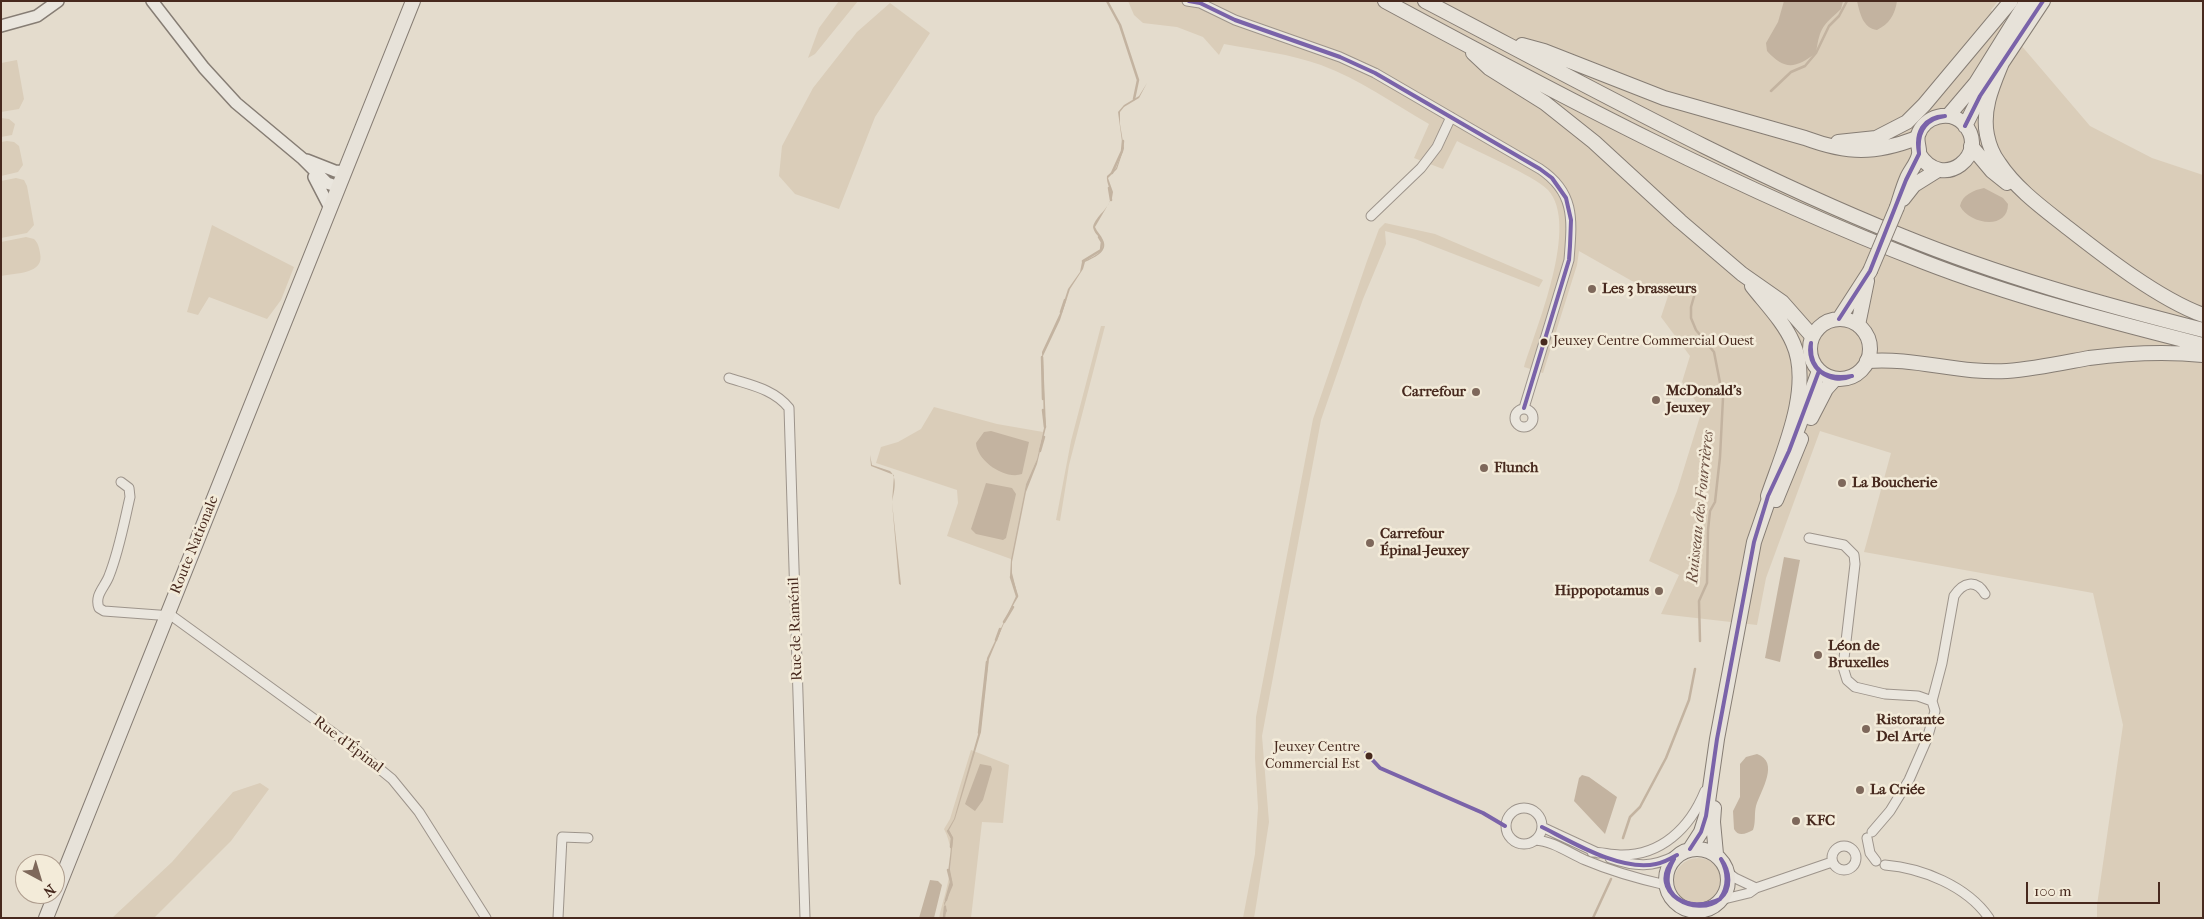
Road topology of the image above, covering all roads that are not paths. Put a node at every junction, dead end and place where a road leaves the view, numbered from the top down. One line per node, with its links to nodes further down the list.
1 (58, 1): 11 (main road)
2 (152, 1): 22 (main road)
3 (413, 1): 24 (main road, Route Nationale)
4 (1187, 1): 10 (street)
5 (1385, 1): 13 (main road)
6 (1425, 1): 12 (main road)
7 (2011, 1): 18 (main road)
8 (2027, 1): 15 (main road)
9 (2043, 1): 14 (main road)
10 (1199, 2): 16 (street)
11 (1, 26)
12 (1496, 38): 18 (main road); 35 (main road)
13 (1464, 44): 31 (main road); 37 (main road)
14 (2001, 65): 17 (main road); 26 (main road)
15 (1948, 116): 17 (main road); 19 (main road)
16 (1451, 117): 29 (street); 43 (street)
17 (1966, 126): 20 (main road)
18 (1805, 138): 19 (main road)
19 (1917, 138): 21 (main road)
20 (1972, 146): 23 (main road); 26 (main road)
21 (1919, 154): 23 (main road); 27 (main road)
22 (302, 159): 24 (main road); 25 (main road); 28 (main road)
23 (1938, 170): 27 (main road)
24 (345, 172): 25 (main road, Route Nationale)
25 (339, 187): 28 (main road, Route Nationale)
26 (2036, 203): 32 (main road)
27 (1897, 207): 30 (main road, bridge)
28 (330, 208): 48 (main road, Route Nationale)
29 (1371, 216)
30 (1870, 271): 33 (main road); 34 (main road)
31 (1742, 274): 36 (main road); 45 (main road)
32 (2203, 315)
33 (1838, 319): 34 (main road); 36 (main road)
34 (1858, 324): 39 (main road)
35 (2203, 330)
36 (1812, 336): 40 (main road)
37 (2203, 345)
38 (2203, 355): 39 (main road)
39 (1867, 362): 42 (main road)
40 (1819, 371): 42 (main road); 45 (main road)
41 (729, 378): 69 (street, Rue de Raménil)
42 (1835, 379): 56 (main road)
43 (1524, 408)
44 (121, 482): 48 (street)
45 (1768, 496): 50 (main road)
46 (1810, 538): 49 (street)
47 (1985, 594): 49 (street)
48 (167, 615): 66 (main road, Route Nationale); 67 (street, Rue d’Épinal)
49 (1932, 701): 57 (street)
50 (1717, 739): 54 (street); 55 (main road)
51 (1542, 827): 53 (street); 53 (street); 54 (street)
52 (588, 838): 68 (street)
53 (1536, 840): 61 (street)
54 (1592, 852): 55 (street)
55 (1683, 852): 56 (main road); 61 (main road)
56 (1716, 854): 60 (main road)
57 (1876, 861)
58 (1832, 862): 62 (street)
59 (1885, 865): 71 (street)
60 (1727, 872): 62 (street); 63 (main road)
61 (1666, 885): 64 (main road)
62 (1756, 888): 63 (street)
63 (1720, 900): 65 (main road)
64 (1676, 903): 65 (main road); 70 (main road)
65 (1704, 914)
66 (46, 918)
67 (486, 918)
68 (558, 918)
69 (806, 918)
70 (1680, 918)
71 (1989, 918)

